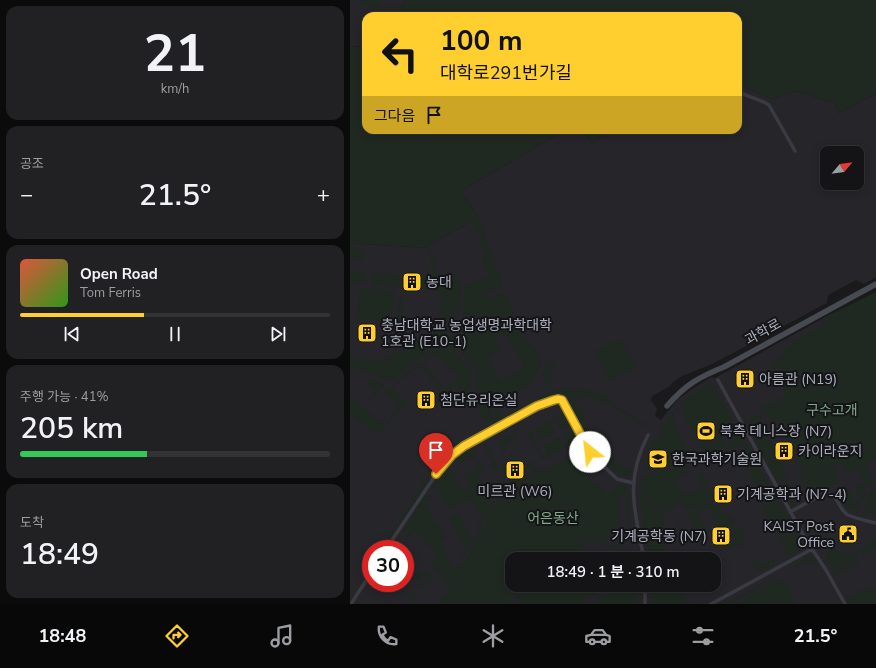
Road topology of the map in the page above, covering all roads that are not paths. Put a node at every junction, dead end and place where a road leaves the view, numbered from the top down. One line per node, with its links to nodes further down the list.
1 (742, 94): 2 (street)
2 (795, 151)
3 (876, 284): 5 (street, 과학로)
4 (718, 380): 8 (street)
5 (667, 406)
6 (648, 436): 7 (street)
7 (633, 483): 10 (street); 12 (street)
8 (790, 512): 9 (street); 11 (street)
9 (876, 524)
10 (392, 540)
11 (810, 550): 17 (street); 18 (street)
12 (643, 552)
13 (362, 587): 15 (street)
14 (645, 592): 16 (street)
15 (351, 604)
16 (645, 604)
17 (711, 604)
18 (844, 604)

